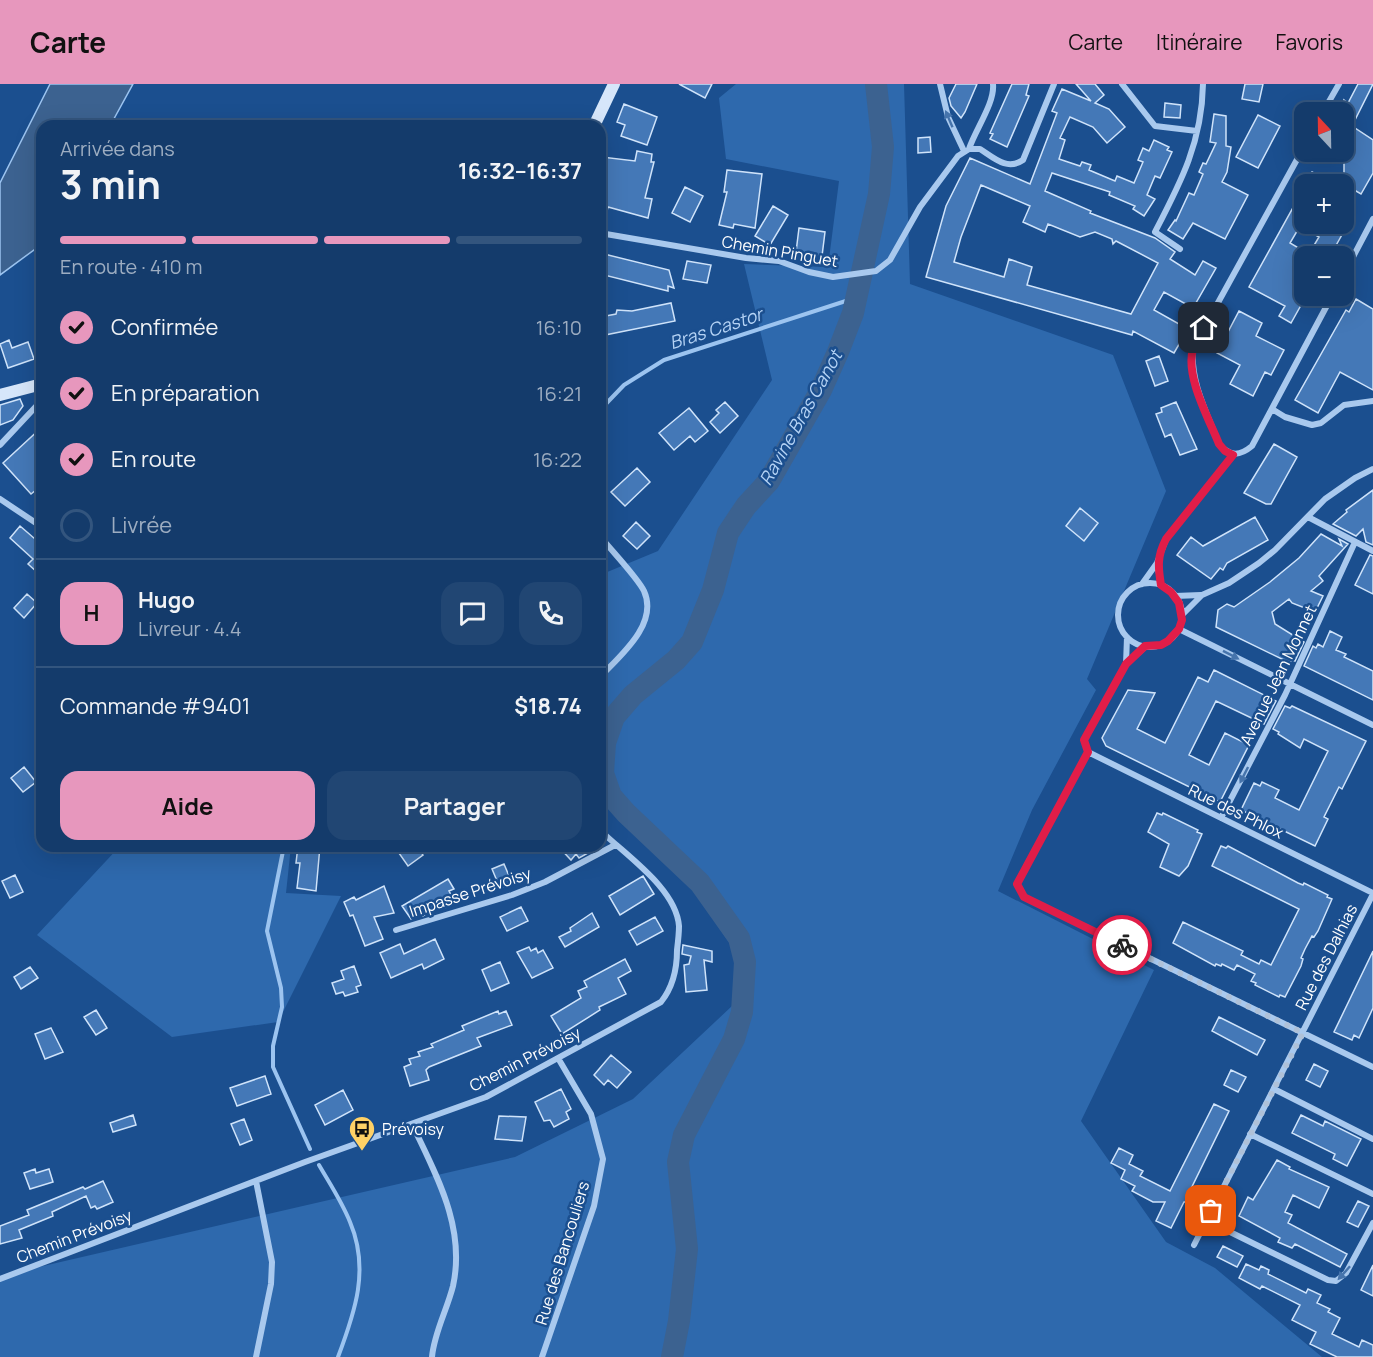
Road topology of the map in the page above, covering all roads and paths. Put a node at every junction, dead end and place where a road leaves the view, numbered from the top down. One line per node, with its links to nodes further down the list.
1 (614, 84): 9 (street)
2 (940, 84): 11 (street, one-way to 2)
3 (993, 84): 11 (street, Chemin Pinguet)
4 (1054, 84): 11 (street)
5 (1122, 84): 10 (street)
6 (1203, 84): 10 (street)
7 (1339, 84): 8 (street)
8 (1329, 102)
9 (597, 120)
10 (1197, 131): 15 (street)
11 (967, 150): 14 (street, Chemin Pinguet)
12 (1296, 162): 24 (street)
13 (1373, 219): 16 (street)
14 (606, 234)
15 (1180, 249)
16 (1354, 255)
17 (1327, 306): 22 (street)
18 (36, 385): 19 (street)
19 (0, 394)
20 (1373, 401): 22 (street)
21 (36, 406): 23 (street)
22 (1272, 409): 24 (street)
23 (0, 445)
24 (1233, 455): 32 (street)
25 (1373, 469): 27 (street)
26 (0, 499): 28 (street)
27 (1308, 517): 29 (street); 35 (street)
28 (36, 523)
29 (1355, 542): 31 (street); 43 (street, Avenue Jean Monnet)
30 (606, 544): 42 (street)
31 (1373, 551)
32 (1157, 564): 33 (street); 34 (street)
33 (1142, 584): 34 (street); 39 (street)
34 (1161, 585): 36 (street)
35 (1202, 595): 36 (street); 37 (street)
36 (1176, 596): 37 (street)
37 (1182, 615): 38 (street)
38 (1179, 629): 40 (street); 43 (street, one-way to 43)
39 (1126, 637): 40 (street); 41 (street)
40 (1145, 646): 41 (street)
41 (1126, 664): 45 (street)
42 (606, 671)
43 (1290, 685): 44 (street); 46 (street, Avenue Jean Monnet, one-way to 46)
44 (1373, 725)
45 (1088, 752): 46 (street, Rue des Phlox); 53 (street)
46 (1221, 818): 51 (street, Rue des Phlox)
47 (606, 836): 48 (street, Chemin Prévoisy)
48 (615, 845): 49 (street, Impasse Prévoisy); 54 (street, Chemin Prévoisy)
49 (606, 850)
50 (602, 852): 52 (street, Impasse Prévoisy)
51 (1373, 894): 53 (street, Rue des Dalhias)
52 (396, 930)
53 (1303, 1033): 55 (street, Rue des Dalhias); 56 (street, Rue des Dalhias)
54 (558, 1058): 57 (street, Chemin Prévoisy); 68 (street, Rue des Bancouliers)
55 (1372, 1064)
56 (1274, 1089): 58 (street, Rue des Dalhias); 59 (street)
57 (412, 1124): 60 (street, Chemin Prévoisy); 67 (street)
58 (1250, 1134): 61 (street); 62 (street, Rue des Dalhias)
59 (1373, 1139)
60 (256, 1181): 65 (street, Chemin Prévoisy); 66 (street)
61 (1373, 1194)
62 (1211, 1211): 63 (street, one-way to 62); 64 (street, Rue des Dalhias)
63 (1373, 1223)
64 (1194, 1245)
65 (0, 1279)
66 (256, 1357)
67 (432, 1357)
68 (542, 1357)

